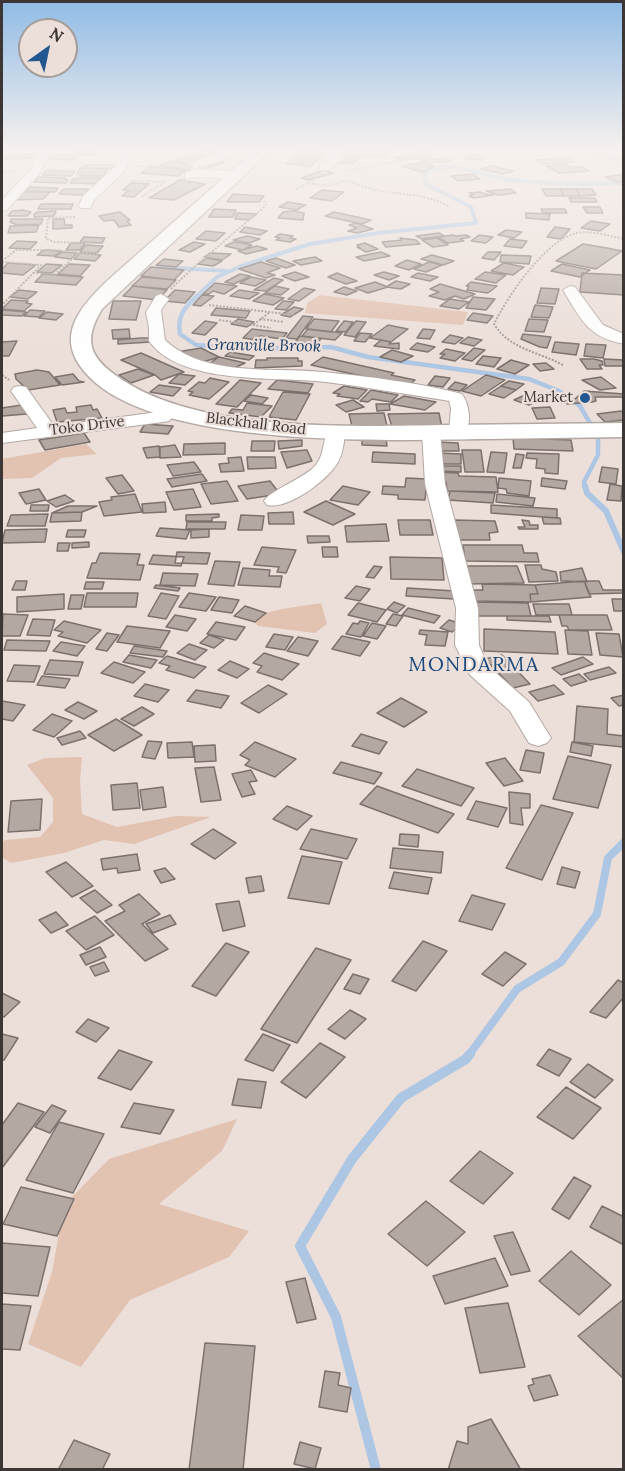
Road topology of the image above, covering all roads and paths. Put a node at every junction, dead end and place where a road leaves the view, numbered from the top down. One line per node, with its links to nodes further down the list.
1 (48, 219): 5 (path)
2 (188, 219): 26 (main road, Blackhall Road)
3 (253, 219): 13 (path)
4 (624, 239): 24 (path)
5 (50, 242): 6 (path); 7 (path)
6 (95, 243)
7 (41, 249): 8 (path); 10 (path)
8 (79, 253): 9 (path); 11 (path)
9 (98, 254)
10 (2, 262): 11 (path)
11 (33, 273): 14 (path)
12 (570, 290): 23 (street)
13 (161, 299): 31 (street)
14 (2, 305)
15 (209, 305): 16 (path)
16 (270, 311): 17 (path); 18 (path)
17 (295, 315)
18 (260, 319): 20 (path); 21 (path)
19 (219, 320): 21 (path)
20 (284, 322)
21 (253, 325): 22 (path)
22 (272, 328)
23 (624, 339)
24 (563, 365)
25 (20, 391): 28 (street)
26 (171, 409): 28 (street, Toko Drive); 29 (main road, Blackhall Road)
27 (618, 430): 31 (main road, Blackhall Road)
28 (48, 431): 32 (street, Toko Drive)
29 (336, 432): 30 (main road, Blackhall Road); 33 (street)
30 (431, 432): 31 (main road, Blackhall Road); 34 (street)
31 (459, 432)
32 (2, 438)
33 (274, 501)
34 (538, 738)

